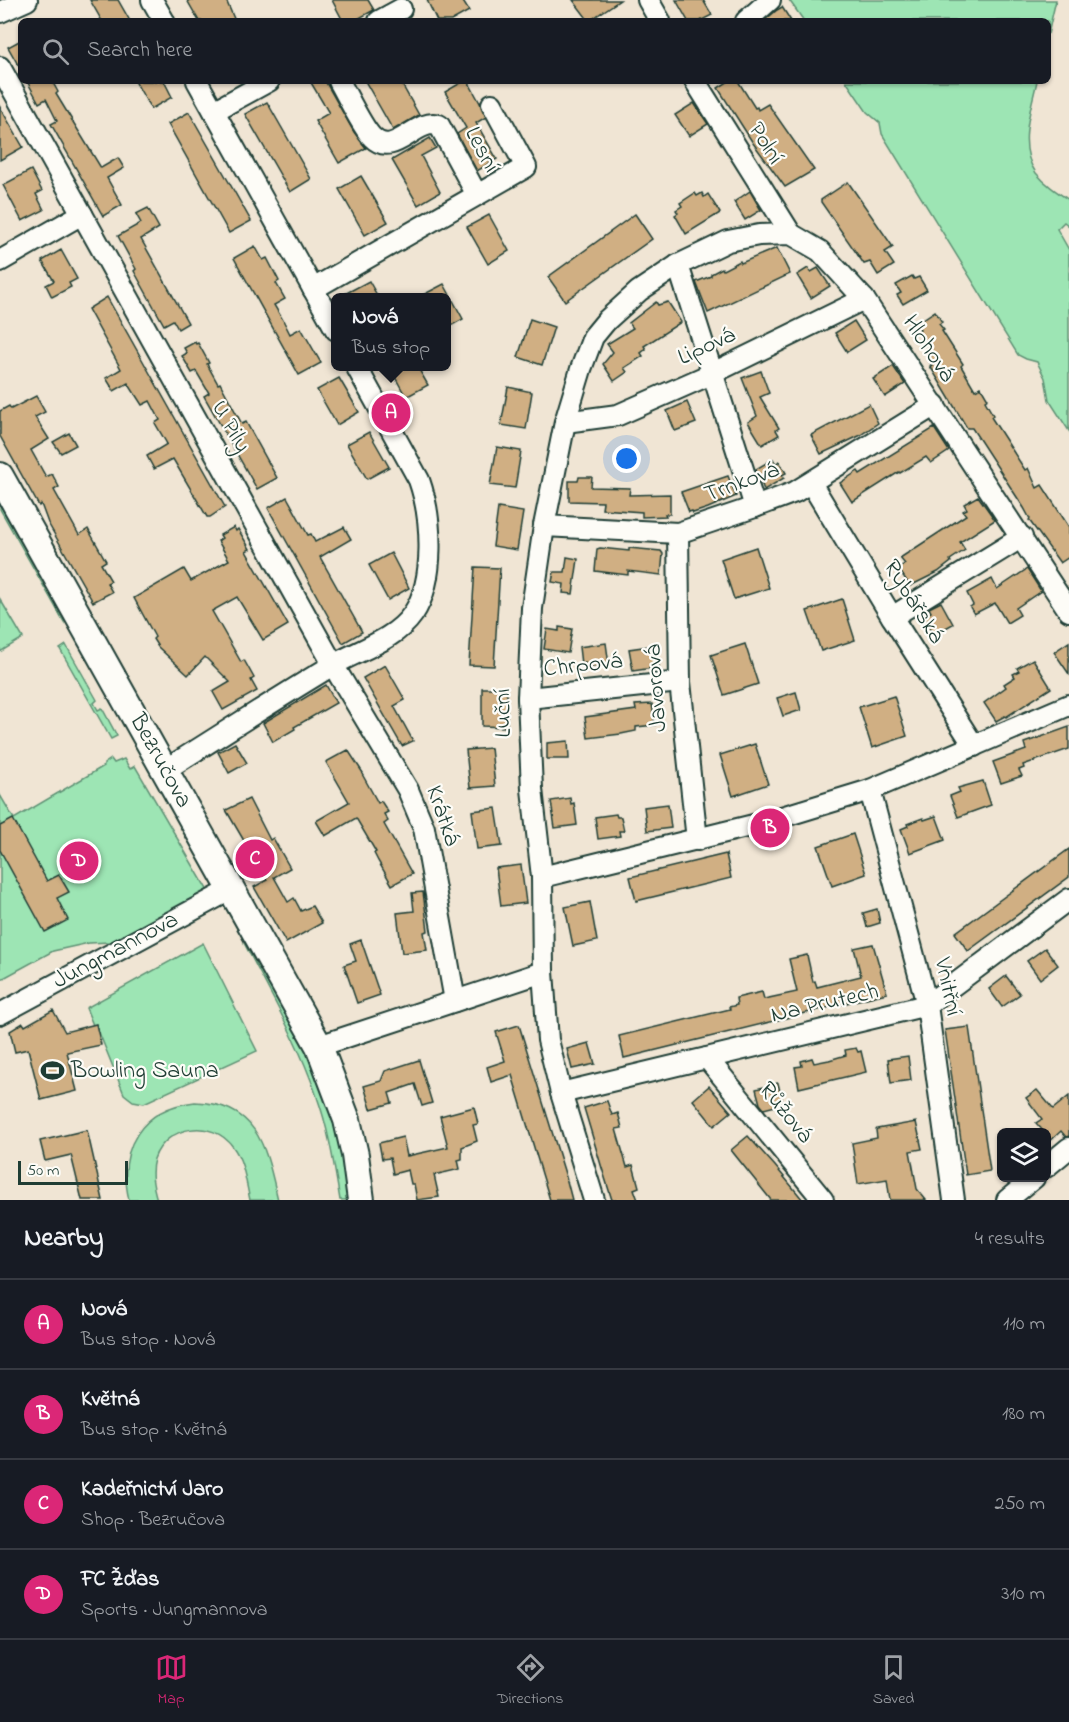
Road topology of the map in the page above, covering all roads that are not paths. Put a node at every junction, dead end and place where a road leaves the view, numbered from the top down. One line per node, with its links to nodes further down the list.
1 (27, 0): 6 (street)
2 (152, 0): 7 (street)
3 (648, 0): 9 (street)
4 (770, 0): 10 (street)
5 (400, 10): 8 (street)
6 (0, 12)
7 (162, 18)
8 (385, 18)
9 (658, 18)
10 (749, 18)
11 (0, 67): 19 (street, U Pily)
12 (199, 84): 17 (street)
13 (263, 84): 17 (street)
14 (341, 84): 18 (street, Lesní)
15 (697, 84): 20 (street, Polní)
16 (492, 104): 18 (street, Lesní)
17 (214, 111): 23 (street)
18 (477, 195): 23 (street, Lesní)
19 (82, 214): 21 (street); 38 (street, U Pily)
20 (791, 234): 22 (street); 24 (street, Hlohová)
21 (0, 261)
22 (678, 265): 27 (street); 29 (street, Luční)
23 (313, 289): 25 (street)
24 (864, 298): 27 (street, Lipová); 28 (street, Hlohová)
25 (331, 321)
26 (359, 371): 38 (street)
27 (711, 374): 29 (street, Lipová); 32 (street)
28 (935, 405): 31 (street, Trnková); 35 (street, Hlohová)
29 (565, 422): 33 (street, Luční)
30 (0, 476): 43 (main road, Bezručova)
31 (811, 483): 32 (street, Trnková); 37 (street, Rybářská)
32 (755, 507): 34 (street, Trnková)
33 (544, 526): 34 (street, Trnková); 40 (street, Luční)
34 (678, 533): 39 (street, Javorová)
35 (1022, 537): 36 (street, Hlohová); 37 (street)
36 (1069, 611)
37 (892, 617): 42 (street, Rybářská)
38 (334, 664): 43 (street); 50 (street, Krátká)
39 (680, 682): 40 (street, Chrpová); 45 (street, Javorová)
40 (528, 698): 46 (street, Luční)
41 (1069, 705): 42 (street)
42 (974, 746): 44 (street)
43 (165, 770): 47 (main road, Bezručova)
44 (870, 790): 45 (street); 51 (street, Vnitřní)
45 (697, 840): 46 (street)
46 (542, 877): 49 (street, Luční)
47 (232, 889): 52 (street, Jungmannova); 53 (main road, Bezručova)
48 (1069, 899): 51 (street, Na Prutech)
49 (543, 972): 50 (street); 55 (street, Luční)
50 (455, 1001): 53 (street)
51 (927, 1005): 54 (street, Na Prutech); 62 (street, Vnitřní)
52 (0, 1014)
53 (319, 1046): 59 (main road)
54 (707, 1058): 55 (street, Na Prutech); 61 (street, Růžová)
55 (561, 1093): 60 (street, Luční)
56 (1069, 1148): 57 (street)
57 (1051, 1164)
58 (1029, 1182): 63 (street)
59 (361, 1200)
60 (594, 1200)
61 (823, 1200)
62 (954, 1200)
63 (1007, 1200)

